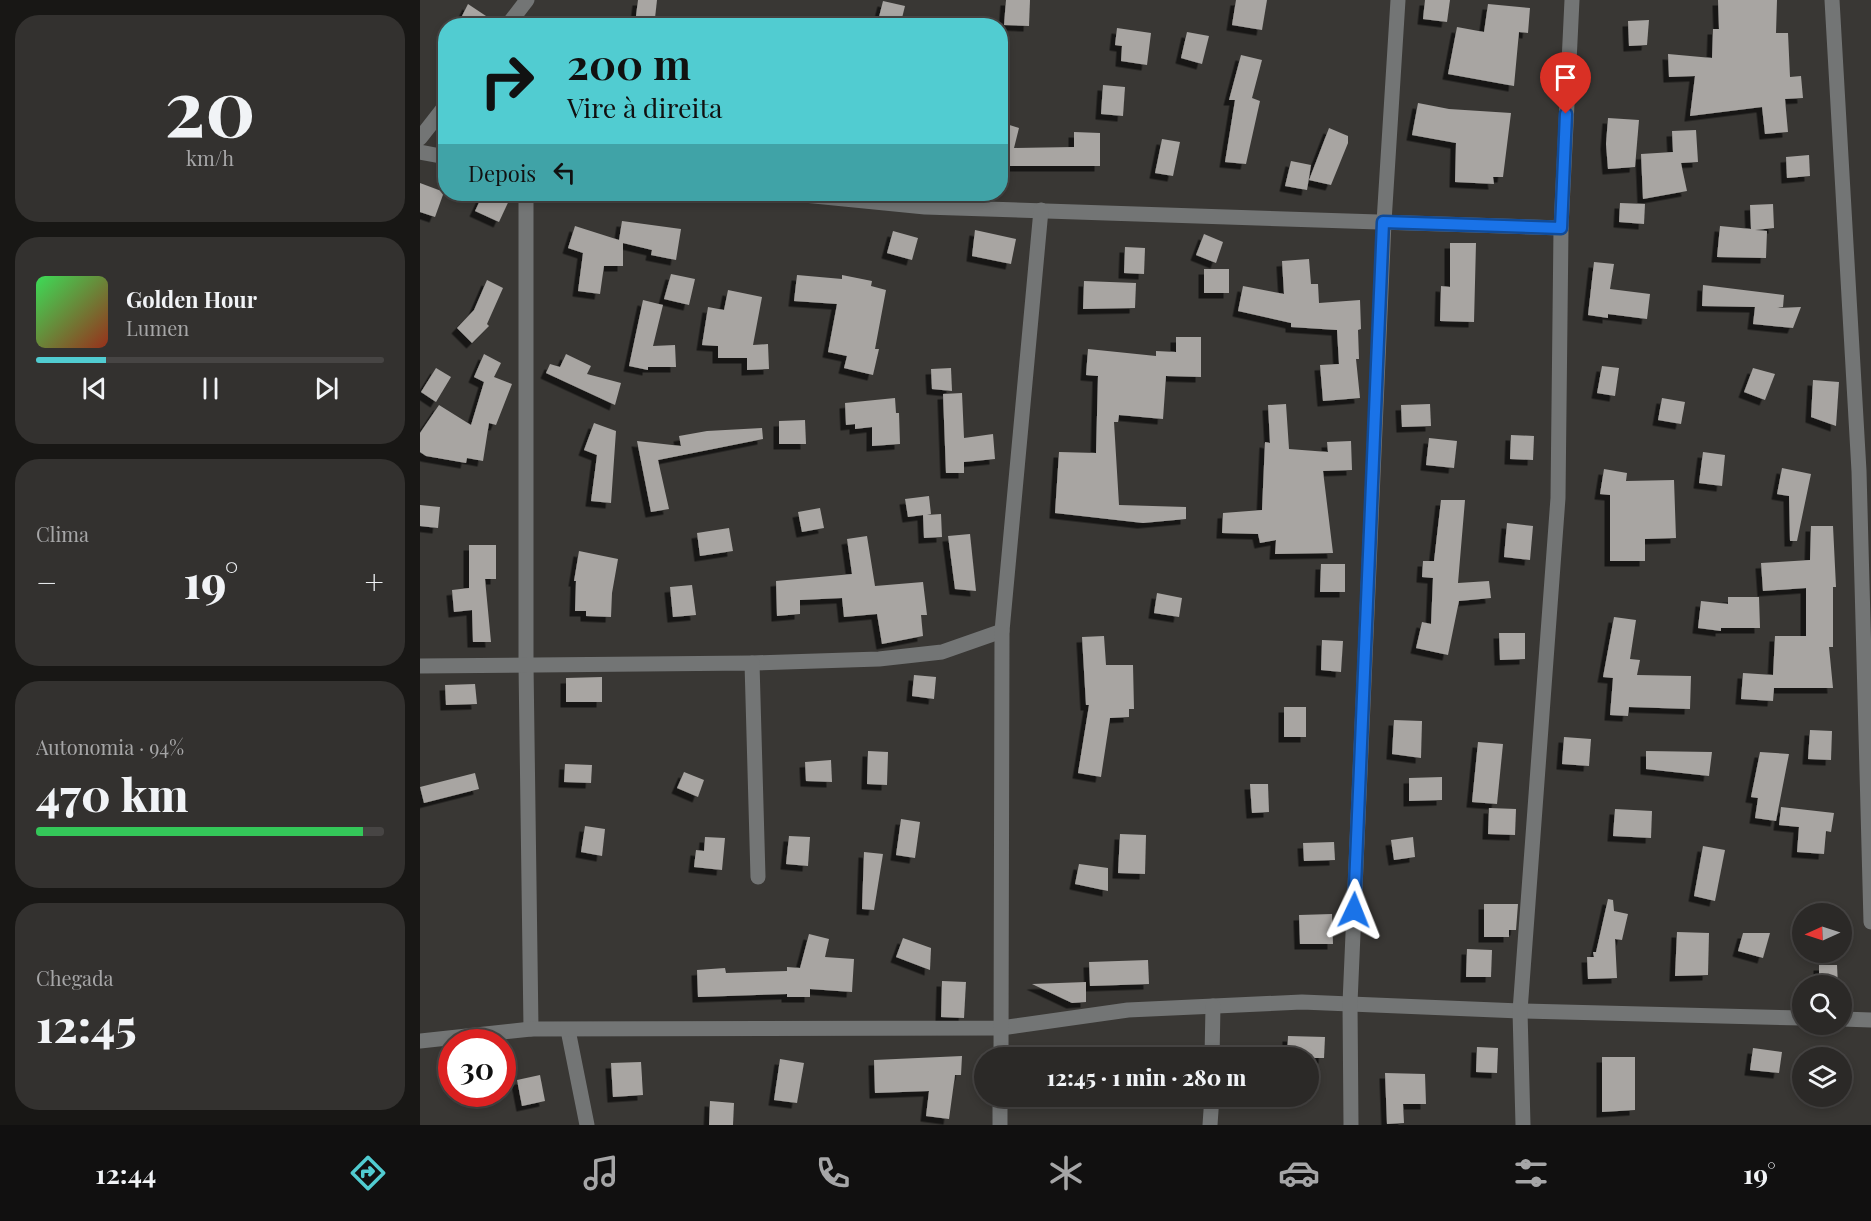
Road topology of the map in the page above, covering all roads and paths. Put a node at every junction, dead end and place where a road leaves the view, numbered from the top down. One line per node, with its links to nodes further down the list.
1 (527, 0): 5 (street)
2 (1398, 0): 13 (street)
3 (1572, 0): 14 (street)
4 (1832, 0): 15 (street)
5 (513, 18)
6 (438, 115): 7 (street)
7 (420, 138)
8 (420, 152): 9 (street)
9 (438, 155)
10 (526, 201): 19 (street)
11 (865, 201): 12 (street)
12 (1041, 210): 13 (street); 17 (street)
13 (1383, 222): 14 (street); 24 (street)
14 (1561, 228): 26 (street)
15 (1865, 470): 16 (street)
16 (1867, 610): 21 (street)
17 (1002, 631): 18 (street); 30 (street)
18 (752, 663): 19 (street); 22 (street)
19 (526, 664): 20 (street); 31 (street)
20 (420, 666)
21 (1869, 780): 23 (street)
22 (758, 877)
23 (1871, 922)
24 (1350, 1003): 25 (street); 26 (street); 41 (street)
25 (1213, 1006): 30 (street); 35 (street)
26 (1520, 1011): 27 (street); 42 (street)
27 (1792, 1018)
28 (1852, 1019): 29 (street)
29 (1871, 1020)
30 (1001, 1028): 32 (street); 34 (street)
31 (531, 1029): 32 (street); 33 (street)
32 (568, 1030): 38 (street)
33 (420, 1041)
34 (1001, 1047)
35 (1212, 1047)
36 (1000, 1107): 39 (street)
37 (1211, 1107): 40 (street)
38 (587, 1125)
39 (1000, 1125)
40 (1210, 1125)
41 (1351, 1125)
42 (1522, 1125)

